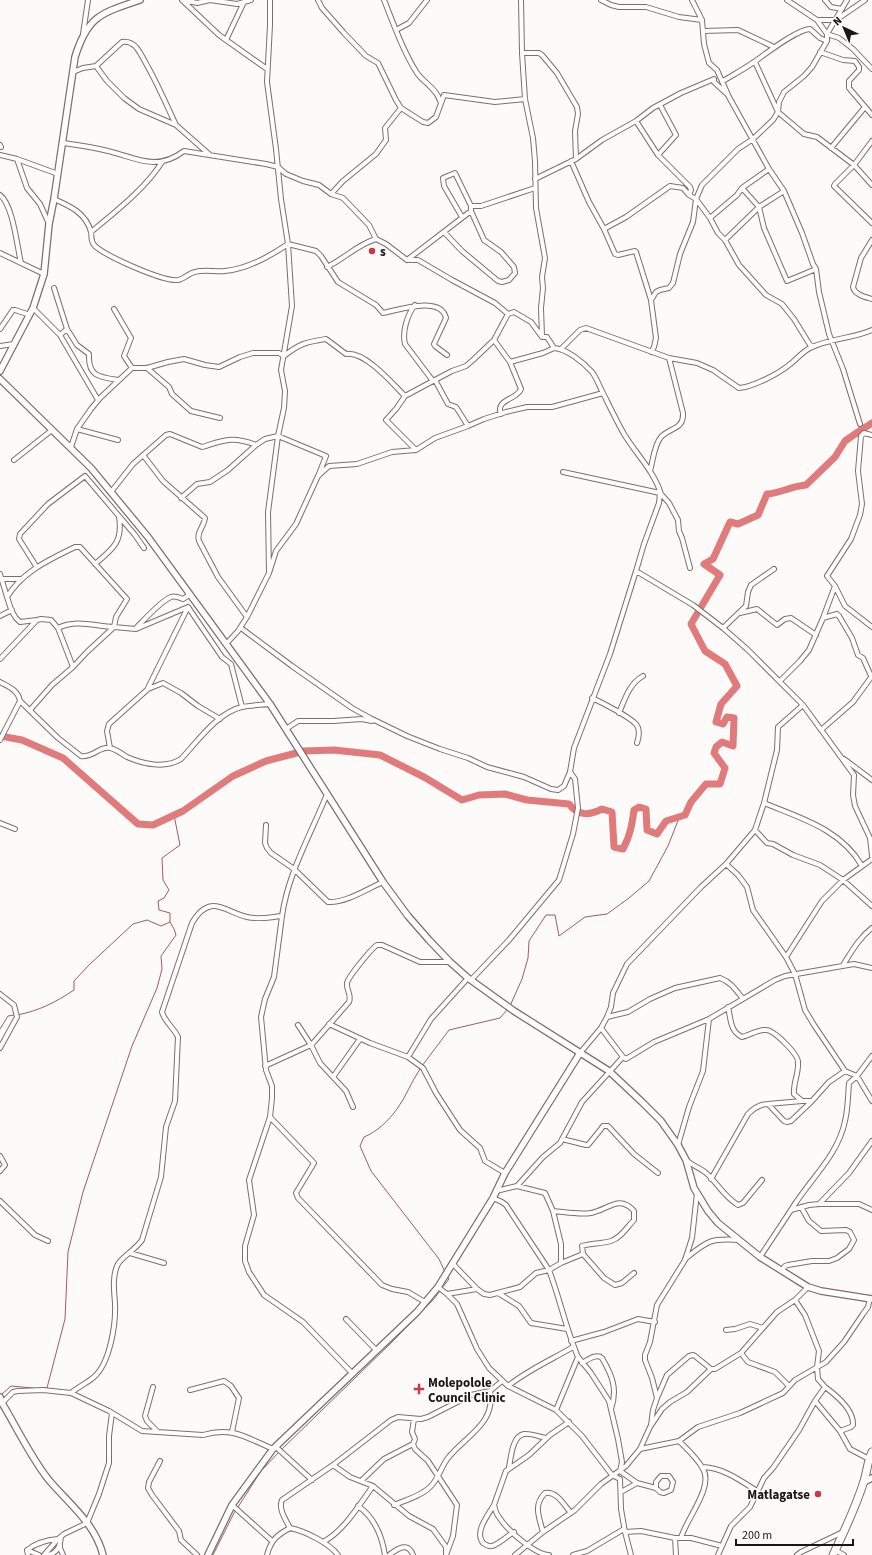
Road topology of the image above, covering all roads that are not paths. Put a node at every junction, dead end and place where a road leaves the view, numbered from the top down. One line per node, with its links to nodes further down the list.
1 (88, 0): 25 (street)
2 (140, 0): 25 (street)
3 (183, 0): 4 (street); 26 (street)
4 (210, 0): 17 (street)
5 (251, 0): 17 (street)
6 (270, 0): 33 (street)
7 (318, 0): 41 (street)
8 (384, 0): 22 (street)
9 (427, 0): 22 (street)
10 (521, 0): 30 (street)
11 (602, 0): 19 (street)
12 (692, 0): 19 (street)
13 (787, 0): 20 (street)
14 (825, 0): 18 (street)
15 (847, 0): 18 (street)
16 (865, 0): 21 (street)
17 (244, 2): 26 (street)
18 (842, 9): 21 (street)
19 (702, 20): 23 (street)
20 (817, 20): 21 (street); 24 (street)
21 (836, 20): 24 (street)
22 (396, 30): 39 (street)
23 (703, 31): 28 (street); 36 (street)
24 (827, 34): 27 (street); 34 (street)
25 (83, 36): 35 (street)
26 (226, 40): 33 (street)
27 (827, 41): 28 (street); 29 (street)
28 (774, 48): 31 (street)
29 (820, 52): 42 (street); 43 (street)
30 (522, 53): 38 (street); 55 (street)
31 (754, 62): 36 (street); 43 (street)
32 (96, 66): 35 (street); 46 (street); 46 (street)
33 (267, 69): 59 (street)
34 (872, 69)
35 (73, 72): 49 (street)
36 (723, 81): 37 (street)
37 (729, 97): 40 (street); 47 (street)
38 (525, 99): 39 (street); 62 (street)
39 (441, 104): 41 (street)
40 (660, 105): 45 (street); 53 (street)
41 (401, 108): 67 (street)
42 (865, 108): 44 (street); 50 (street)
43 (778, 112): 47 (street); 50 (street)
44 (872, 115)
45 (636, 121): 53 (street); 55 (street)
46 (176, 125): 52 (street)
47 (753, 139): 60 (street); 71 (street)
48 (872, 141): 58 (street)
49 (63, 143): 57 (street); 61 (street)
50 (831, 148): 58 (street)
51 (0, 155): 54 (street)
52 (210, 155): 57 (street); 59 (street)
53 (658, 155): 69 (street)
54 (17, 158): 61 (street); 77 (street)
55 (576, 159): 56 (street)
56 (571, 161): 62 (street); 78 (street)
57 (162, 162): 79 (street)
58 (854, 166): 63 (street); 76 (street)
59 (278, 167): 67 (street); 84 (street)
60 (769, 169): 65 (street); 66 (street)
61 (58, 174): 70 (street)
62 (535, 179): 64 (street)
63 (872, 185)
64 (535, 188): 73 (street); 103 (street)
65 (742, 188): 72 (street); 75 (street)
66 (784, 191): 72 (street); 89 (street)
67 (331, 194): 81 (street)
68 (0, 195): 87 (street)
69 (689, 195): 71 (street); 78 (street)
70 (54, 199): 77 (street); 79 (street)
71 (696, 199): 75 (street); 93 (street)
72 (759, 207): 82 (street); 89 (street)
73 (471, 209): 74 (street); 74 (street); 80 (street)
74 (462, 217): 80 (street)
75 (710, 218): 82 (street)
76 (872, 223)
77 (49, 224): 90 (street)
78 (604, 229): 93 (street)
79 (91, 232): 84 (street)
80 (444, 232): 86 (street)
81 (376, 239): 86 (street); 88 (street)
82 (725, 240): 108 (street)
83 (872, 240): 92 (street)
84 (288, 244): 88 (street); 113 (street)
85 (0, 253): 87 (street)
86 (407, 260): 97 (street)
87 (22, 263): 90 (street)
88 (327, 267): 94 (street)
89 (816, 269): 105 (street)
90 (44, 274): 95 (street)
91 (54, 288): 100 (street)
92 (872, 299)
93 (651, 300): 111 (street)
94 (415, 305): 112 (street); 121 (street)
95 (33, 308): 98 (street); 102 (street)
96 (114, 309): 116 (street)
97 (508, 314): 103 (street); 104 (street)
98 (30, 315): 99 (street); 106 (street)
99 (0, 329)
100 (67, 329): 102 (street); 120 (street)
101 (872, 330): 105 (street)
102 (60, 335): 124 (street)
103 (542, 337): 109 (street)
104 (494, 340): 115 (street); 121 (street)
105 (831, 340): 108 (street); 127 (street)
106 (14, 344): 107 (street); 118 (street)
107 (0, 346)
108 (813, 346): 114 (street)
109 (554, 348): 110 (street); 115 (street)
110 (561, 349): 111 (street); 122 (street)
111 (651, 352): 114 (street)
112 (447, 354)
113 (284, 356): 117 (street); 123 (street); 132 (street)
114 (669, 358): 139 (street)
115 (510, 362): 125 (street)
116 (132, 368): 117 (street); 120 (street)
117 (147, 368): 126 (street)
118 (0, 372)
119 (0, 379): 130 (street)
120 (118, 380): 124 (street)
121 (434, 380): 123 (street); 128 (street)
122 (603, 393): 125 (street); 139 (street)
123 (405, 396): 136 (street)
124 (98, 400): 129 (street)
125 (501, 414): 128 (street)
126 (220, 418)
127 (860, 424)
128 (468, 426): 136 (street)
129 (77, 429): 133 (street); 135 (street)
130 (52, 430): 135 (street); 138 (street)
131 (872, 435): 157 (street)
132 (278, 436): 134 (street); 141 (street); 153 (street)
133 (118, 440)
134 (256, 445): 137 (street); 144 (street)
135 (71, 448): 142 (street)
136 (416, 450): 141 (street)
137 (143, 455): 142 (street); 144 (street)
138 (14, 460)
139 (650, 471): 143 (street)
140 (563, 472): 143 (street)
141 (318, 476): 153 (street)
142 (112, 493): 145 (street); 158 (street)
143 (661, 494): 150 (street); 152 (street)
144 (181, 498): 164 (street)
145 (106, 501): 146 (street); 149 (street)
146 (119, 517): 147 (street); 148 (street)
147 (144, 548)
148 (95, 564): 149 (street); 167 (street)
149 (36, 566): 156 (street)
150 (690, 568)
151 (774, 569): 162 (street)
152 (636, 571): 171 (street); 182 (street)
153 (269, 573): 164 (street)
154 (0, 574): 155 (street)
155 (2, 579): 156 (street); 159 (street)
156 (22, 579): 159 (street)
157 (835, 586): 165 (street); 168 (street)
158 (189, 595): 172 (street); 174 (street)
159 (7, 597): 161 (street)
160 (188, 607): 172 (street); 181 (street); 186 (street)
161 (12, 610): 163 (street); 166 (street)
162 (740, 613): 171 (street); 173 (street)
163 (0, 616)
164 (247, 617): 170 (street)
165 (823, 618): 173 (street); 178 (street)
166 (37, 620): 169 (street); 175 (street)
167 (114, 627): 169 (street); 172 (street); 176 (street)
168 (872, 627)
169 (58, 628): 176 (street)
170 (241, 628): 174 (street); 190 (street)
171 (723, 628): 179 (street)
172 (136, 629)
173 (816, 635): 179 (street)
174 (226, 644): 184 (street)
175 (0, 659)
176 (73, 667): 187 (street)
177 (643, 676): 188 (street)
178 (872, 676): 192 (street)
179 (780, 681): 185 (street)
180 (0, 682): 183 (street)
181 (148, 689): 189 (street); 195 (street)
182 (592, 698): 188 (street); 197 (street)
183 (20, 701): 187 (street); 193 (street)
184 (270, 704): 186 (street); 191 (street)
185 (803, 705): 192 (street); 200 (street)
186 (242, 707): 189 (street)
187 (30, 710): 195 (street)
188 (619, 713): 194 (street)
189 (220, 719): 195 (street)
190 (382, 723): 191 (street); 197 (street)
191 (286, 729): 199 (street)
192 (821, 730): 196 (street)
193 (1, 738)
194 (637, 743)
195 (110, 748)
196 (841, 756): 198 (street); 205 (street)
197 (570, 772): 220 (street)
198 (872, 780)
199 (327, 794): 209 (street); 211 (street)
200 (764, 803): 204 (street); 208 (street)
201 (0, 823): 203 (street)
202 (266, 825): 209 (street)
203 (15, 830)
204 (755, 830): 207 (street); 210 (street)
205 (872, 856)
206 (872, 860): 208 (street)
207 (726, 864): 215 (street); 224 (street)
208 (862, 866): 210 (street)
209 (294, 869): 211 (street); 213 (street)
210 (843, 880): 212 (street); 215 (street)
211 (383, 882): 216 (street)
212 (872, 906)
213 (282, 916): 236 (street); 268 (street)
214 (872, 928): 217 (street)
215 (786, 957): 219 (street)
216 (450, 962): 220 (street); 226 (street)
217 (843, 965): 218 (street); 219 (street)
218 (872, 968)
219 (795, 974): 222 (street); 238 (street)
220 (470, 979): 232 (street); 234 (street)
221 (0, 994): 231 (street)
222 (743, 999): 223 (street); 224 (street)
223 (728, 1007): 225 (street); 241 (street)
224 (608, 1017): 228 (street)
225 (709, 1019): 235 (street); 249 (street)
226 (329, 1024): 229 (street); 230 (street)
227 (298, 1025): 230 (street)
228 (601, 1028): 232 (street); 235 (street)
229 (360, 1039): 234 (street); 240 (street)
230 (311, 1045): 236 (street); 240 (street)
231 (0, 1048)
232 (580, 1052): 237 (street); 253 (street)
233 (872, 1056): 239 (street)
234 (408, 1057): 253 (street)
235 (623, 1057): 237 (street)
236 (266, 1066): 246 (street)
237 (609, 1071): 247 (street); 249 (street)
238 (845, 1071): 239 (street); 242 (street)
239 (857, 1076): 243 (street); 263 (street)
240 (333, 1077): 245 (street)
241 (802, 1101): 242 (street); 244 (street)
242 (812, 1101): 244 (street)
243 (872, 1101)
244 (768, 1104): 255 (street)
245 (353, 1108)
246 (270, 1117): 285 (street); 299 (street)
247 (562, 1139): 254 (street); 257 (street)
248 (872, 1141): 261 (street)
249 (678, 1145): 251 (street)
250 (0, 1156): 252 (street)
251 (686, 1160): 255 (street); 258 (street)
252 (0, 1171)
253 (505, 1173): 259 (street)
254 (658, 1173)
255 (711, 1179): 256 (street)
256 (762, 1180)
257 (517, 1186): 259 (street); 265 (street)
258 (697, 1193): 266 (street); 271 (street)
259 (494, 1195): 273 (street); 275 (street)
260 (0, 1201): 267 (street)
261 (819, 1204): 262 (street); 264 (street)
262 (801, 1207): 263 (street); 276 (street)
263 (791, 1210): 270 (street)
264 (872, 1210)
265 (553, 1211): 269 (street); 274 (street)
266 (739, 1240): 270 (street); 271 (street)
267 (48, 1241)
268 (130, 1253): 272 (street); 307 (street)
269 (583, 1254): 274 (street); 277 (street)
270 (760, 1257): 276 (street)
271 (685, 1260): 287 (street)
272 (164, 1263)
273 (452, 1263): 278 (street); 280 (street)
274 (561, 1263): 275 (street)
275 (549, 1270): 281 (street); 289 (street)
276 (782, 1270): 279 (street)
277 (634, 1274)
278 (438, 1287): 282 (street); 285 (street)
279 (808, 1287): 283 (street); 284 (street)
280 (477, 1289): 281 (street); 282 (street)
281 (498, 1293): 289 (street)
282 (448, 1294): 300 (street)
283 (871, 1298): 297 (street)
284 (795, 1300): 288 (street); 297 (street)
285 (425, 1302): 293 (street)
286 (346, 1319): 293 (street)
287 (654, 1322): 291 (street); 308 (street)
288 (763, 1328): 290 (street); 294 (street)
289 (567, 1329): 291 (street)
290 (726, 1330)
291 (571, 1341): 292 (street)
292 (573, 1347): 295 (street); 301 (street)
293 (376, 1350): 299 (street)
294 (741, 1354): 298 (street); 302 (street)
295 (578, 1358): 296 (street); 311 (street)
296 (582, 1363): 312 (street); 312 (street)
297 (817, 1367): 302 (street); 304 (street)
298 (711, 1369): 308 (street); 316 (street)
299 (352, 1373): 323 (street)
300 (502, 1381): 301 (street); 306 (street)
301 (508, 1386): 311 (street)
302 (789, 1386): 321 (street)
303 (153, 1387): 317 (street)
304 (825, 1387): 310 (street); 319 (street)
305 (190, 1390): 318 (street)
306 (490, 1391): 314 (street); 333 (street)
307 (71, 1393): 309 (street); 313 (street)
308 (656, 1398): 316 (street)
309 (1, 1401): 348 (street)
310 (815, 1401): 319 (street); 341 (street)
311 (556, 1410): 315 (street)
312 (611, 1410): 331 (street)
313 (112, 1413): 317 (street); 348 (street)
314 (414, 1419): 322 (street); 328 (street)
315 (569, 1422): 320 (street); 332 (street)
316 (650, 1427): 324 (street)
317 (158, 1432): 318 (street)
318 (232, 1432): 323 (street)
319 (840, 1432): 326 (street)
320 (546, 1438): 330 (street); 330 (street)
321 (679, 1441): 324 (street); 329 (street)
322 (413, 1444): 333 (street); 336 (street)
323 (274, 1448): 335 (street); 343 (street)
324 (640, 1449): 331 (street)
325 (872, 1452): 326 (main road)
326 (869, 1459): 337 (main road)
327 (160, 1461): 370 (street)
328 (333, 1465): 335 (street); 336 (street)
329 (702, 1467): 341 (street); 356 (street)
330 (509, 1468): 345 (street)
331 (620, 1471): 332 (street); 338 (street)
332 (612, 1475): 342 (street); 347 (street)
333 (438, 1476): 344 (street); 377 (street)
334 (872, 1478): 337 (street)
335 (312, 1480): 349 (street)
336 (361, 1481): 339 (street)
337 (864, 1482): 351 (main road)
338 (637, 1484): 340 (street); 342 (street)
339 (373, 1486): 344 (street); 346 (street)
340 (656, 1488): 340 (street)
341 (757, 1491): 360 (street)
342 (621, 1492): 350 (street)
343 (232, 1505): 357 (street); 371 (street)
344 (394, 1505): 377 (street)
345 (494, 1505): 352 (street); 352 (street)
346 (358, 1506): 358 (street); 374 (street)
347 (571, 1513): 353 (street); 353 (street)
348 (87, 1523): 354 (street); 369 (street)
349 (290, 1528): 357 (street); 358 (street)
350 (624, 1531): 355 (street); 363 (street); 382 (street)
351 (846, 1531): 362 (main road); 385 (street)
352 (514, 1532): 359 (street)
353 (543, 1532): 359 (street)
354 (59, 1538): 361 (street); 366 (street); 367 (street); 368 (street)
355 (675, 1538): 356 (street); 383 (street)
356 (681, 1538): 360 (street)
357 (272, 1541): 372 (street)
358 (323, 1542): 373 (street)
359 (527, 1545): 378 (street); 379 (street)
360 (722, 1546): 384 (street)
361 (26, 1550): 364 (street); 365 (street)
362 (834, 1553): 386 (street)
363 (579, 1554): 381 (street)
364 (28, 1555)
365 (39, 1555)
366 (44, 1555)
367 (49, 1555)
368 (63, 1555)
369 (103, 1555)
370 (197, 1555)
371 (208, 1555)
372 (266, 1555)
373 (338, 1555)
374 (385, 1555)
375 (389, 1555): 376 (street)
376 (413, 1555)
377 (446, 1555)
378 (515, 1555)
379 (546, 1555): 380 (street)
380 (550, 1555)
381 (573, 1555)
382 (632, 1555)
383 (676, 1555)
384 (718, 1555)
385 (797, 1555)
386 (844, 1555)

